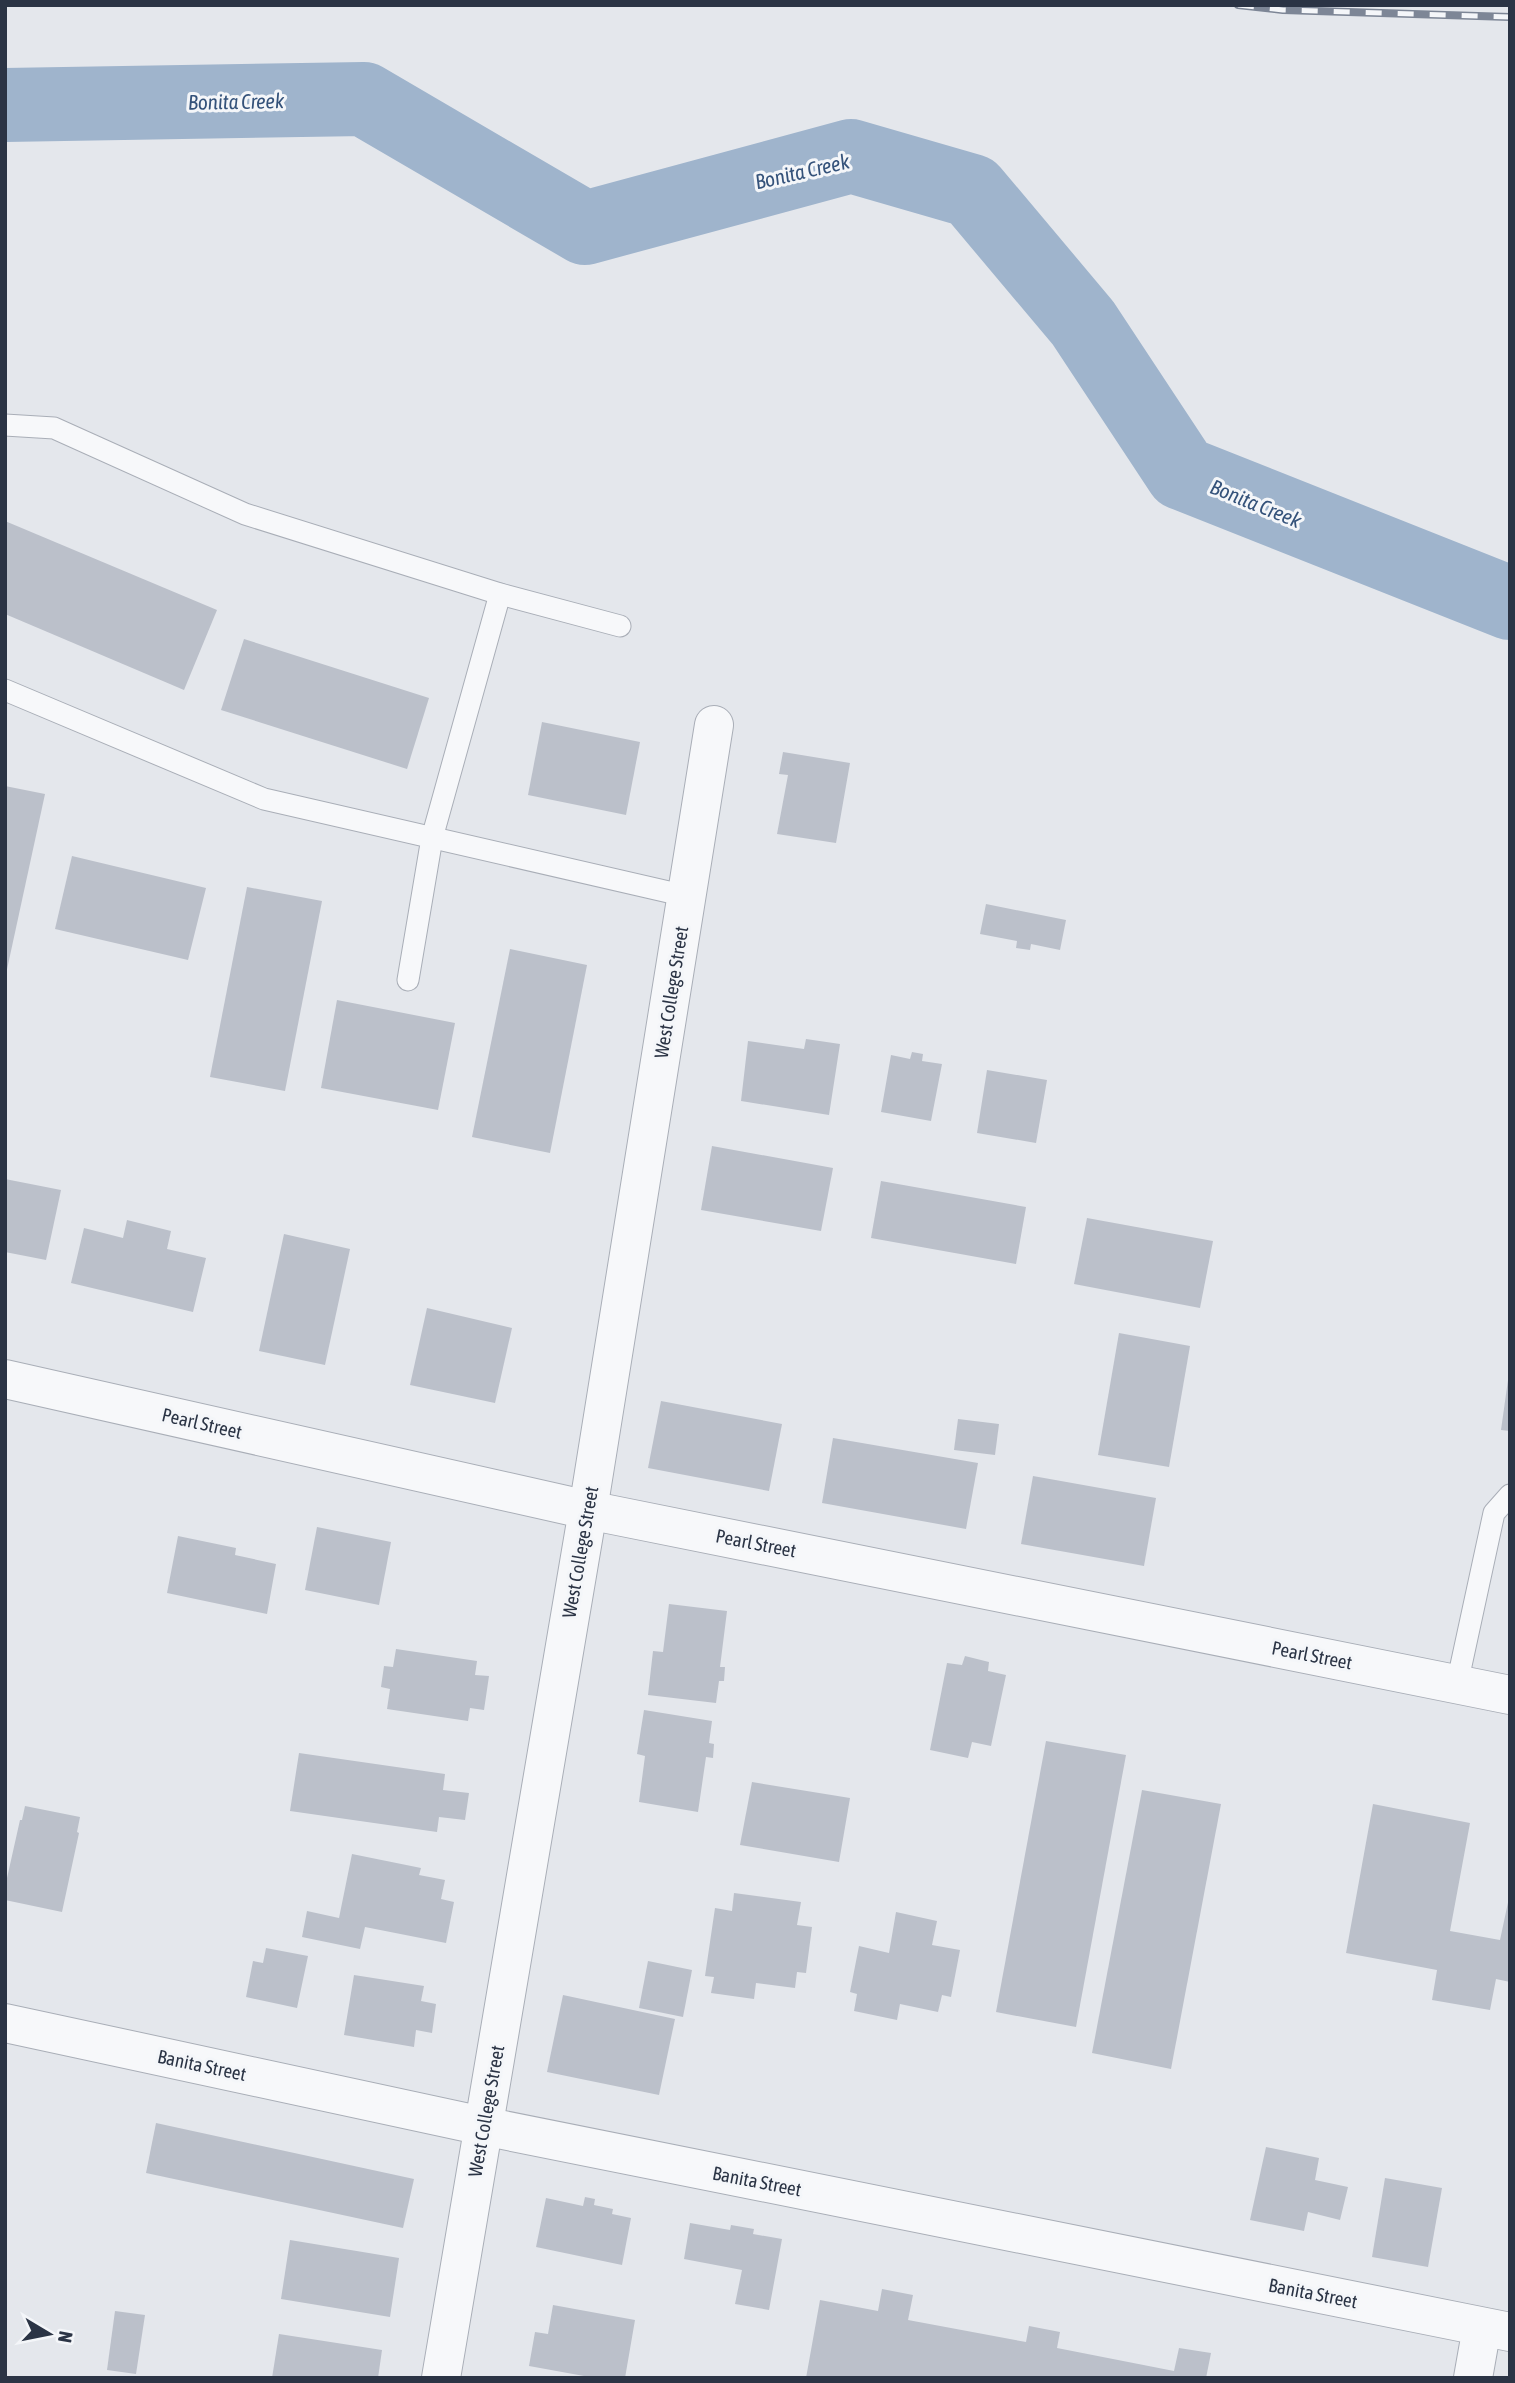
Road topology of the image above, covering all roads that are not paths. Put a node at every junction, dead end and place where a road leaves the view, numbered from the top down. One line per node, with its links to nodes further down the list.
1 (5, 425): 2 (lane)
2 (500, 594): 3 (lane); 6 (lane)
3 (620, 626)
4 (5, 690): 6 (lane)
5 (714, 725): 7 (street, West College Street)
6 (432, 838): 7 (lane); 8 (lane)
7 (686, 896): 11 (street, West College Street)
8 (408, 980)
9 (5, 1379): 11 (street, Pearl Street)
10 (1510, 1495): 12 (lane)
11 (588, 1510): 12 (street, Pearl Street); 15 (street, West College Street)
12 (1457, 1684): 13 (street, Pearl Street)
13 (1510, 1695)
14 (5, 2022): 15 (street, Banita Street)
15 (483, 2126): 16 (street, Banita Street); 17 (street, West College Street)
16 (1496, 2330): 18 (street)
17 (441, 2378)
18 (1473, 2378)

